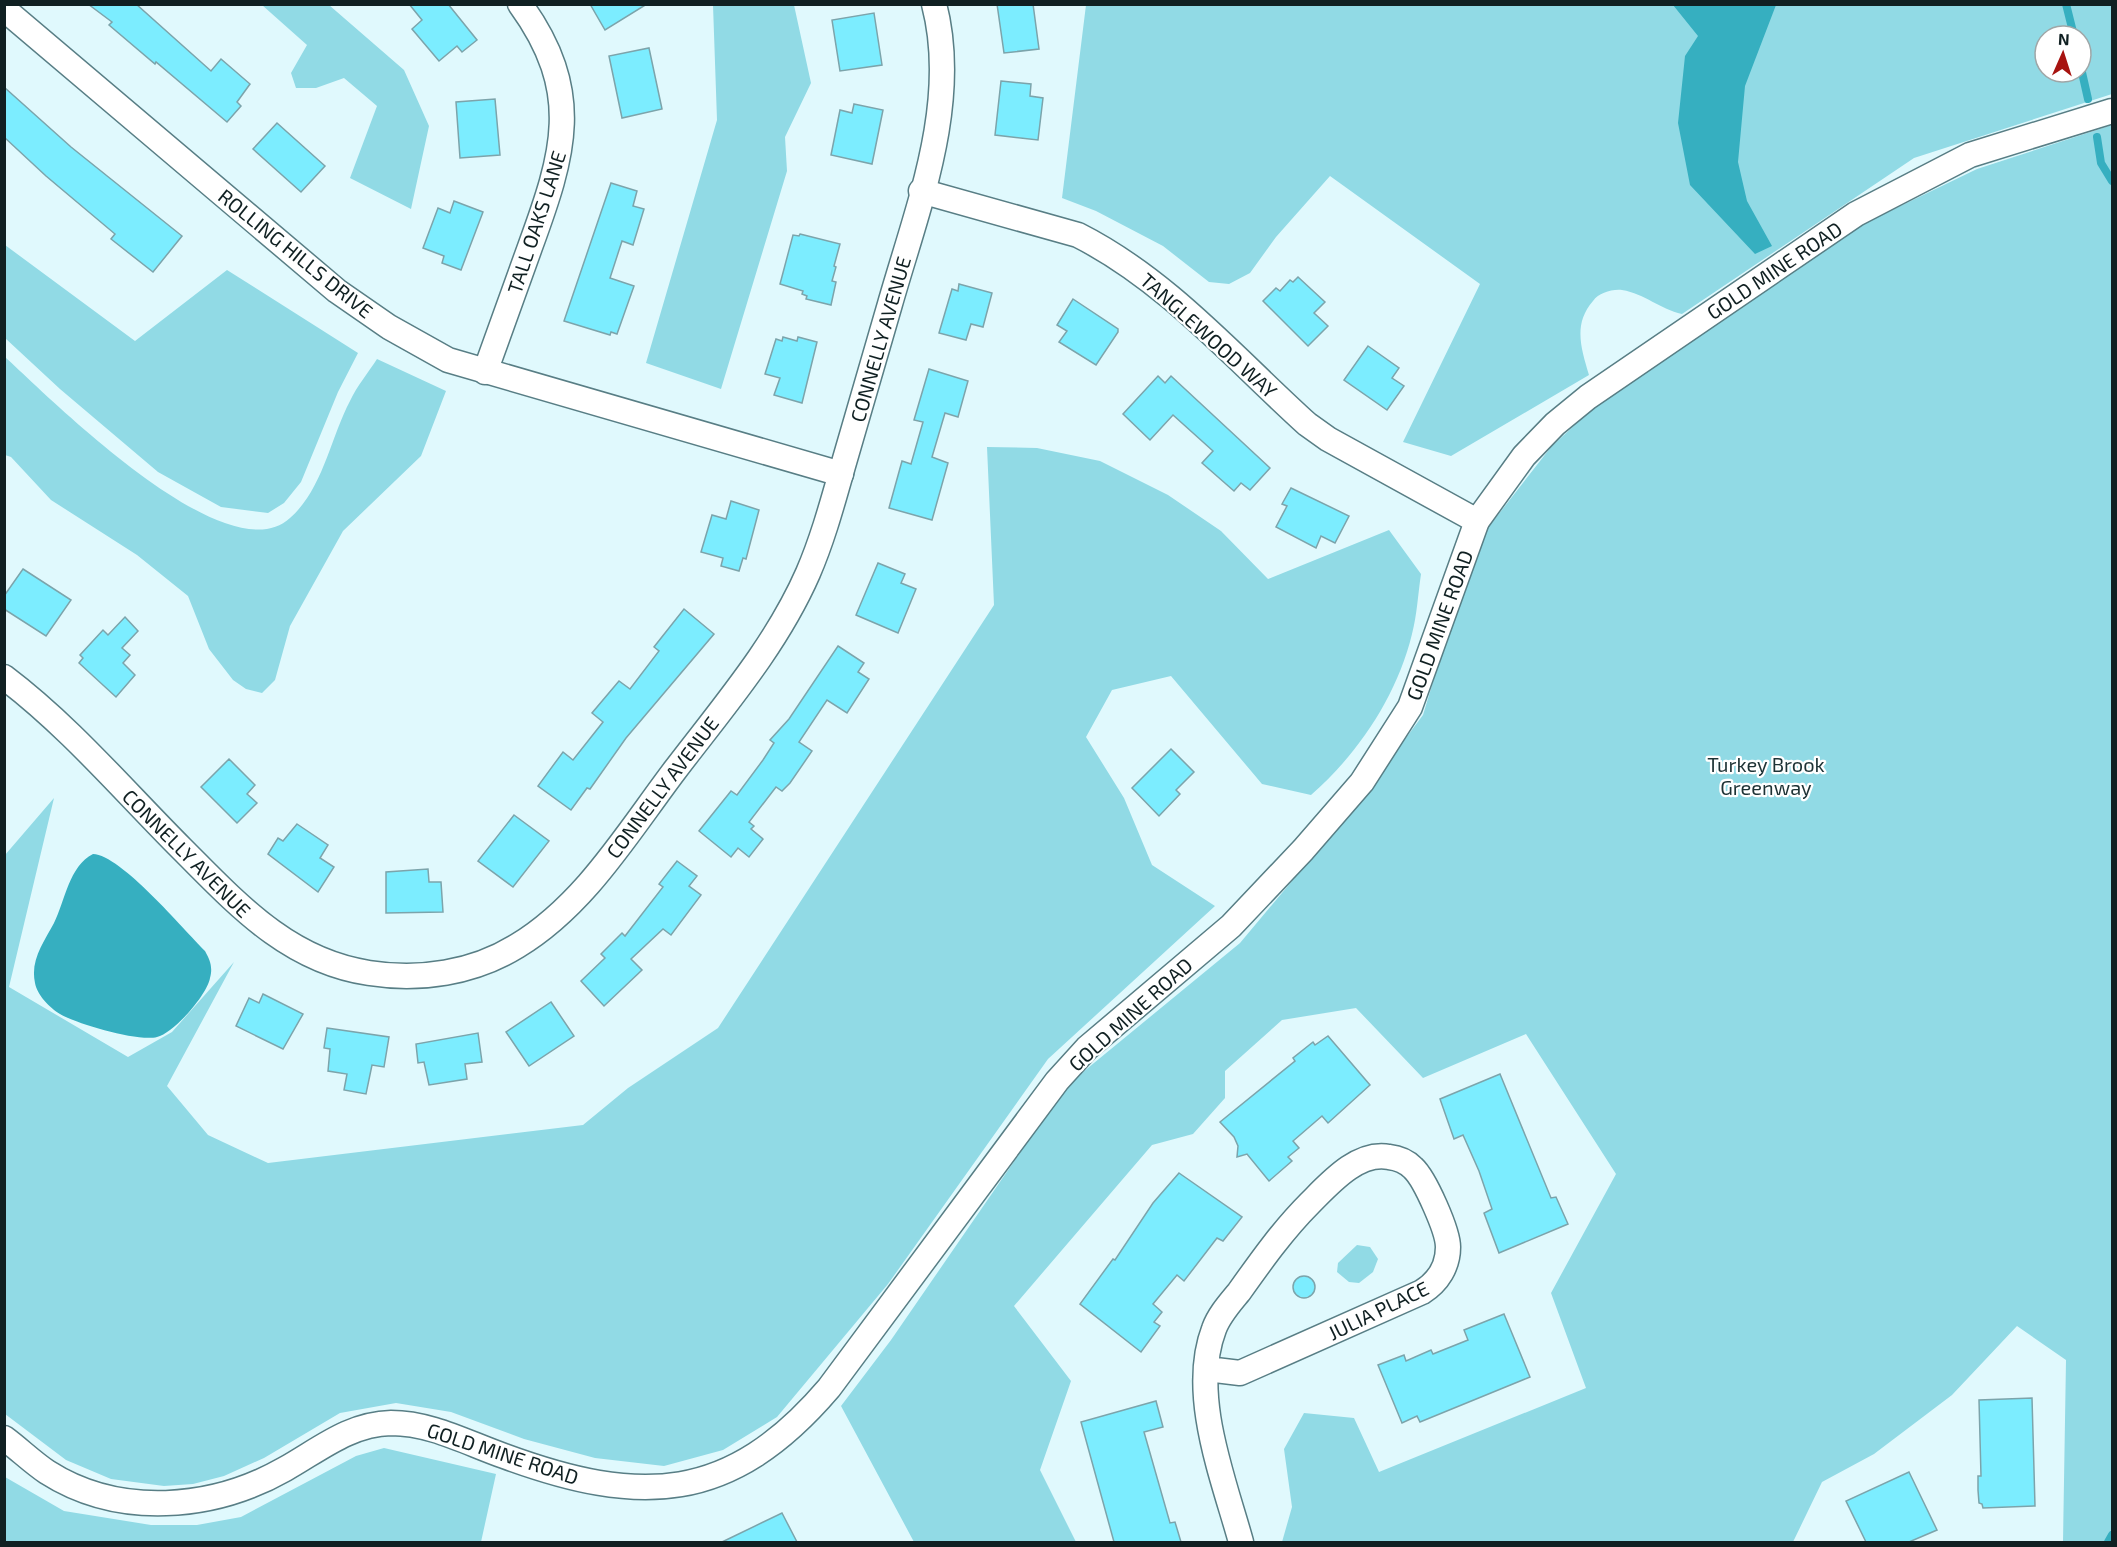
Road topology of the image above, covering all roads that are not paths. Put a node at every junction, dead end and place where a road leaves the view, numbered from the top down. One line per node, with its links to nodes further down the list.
1 (520, 4): 6 (street, TALL OAKS LANE)
2 (934, 4): 5 (street, CONNELLY AVENUE)
3 (4, 9): 6 (street, ROLLING HILLS DRIVE)
4 (2112, 111): 8 (street, GOLD MINE ROAD)
5 (921, 191): 7 (street, CONNELLY AVENUE); 8 (street, TANGLEWOOD WAY)
6 (485, 372): 7 (street, ROLLING HILLS DRIVE)
7 (841, 474): 9 (street, CONNELLY AVENUE)
8 (1477, 521): 11 (street, GOLD MINE ROAD)
9 (4, 676)
10 (1207, 1369): 10 (street, JULIA PLACE); 12 (street, JULIA PLACE)
11 (4, 1438)
12 (1241, 1542)

